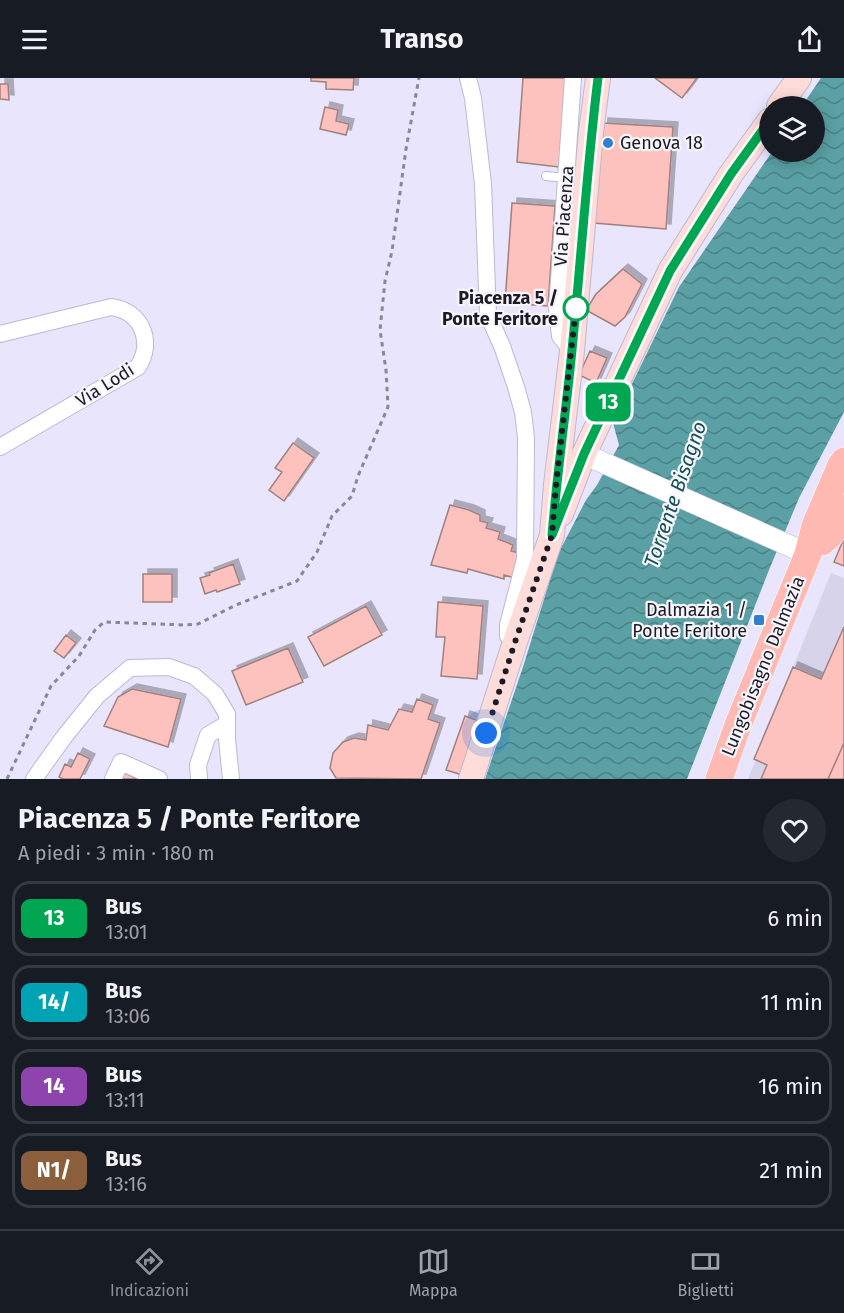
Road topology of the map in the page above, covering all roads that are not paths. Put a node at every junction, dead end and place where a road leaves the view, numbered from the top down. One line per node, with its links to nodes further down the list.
1 (468, 78): 18 (street)
2 (573, 78): 8 (street, Via Piacenza)
3 (598, 78): 10 (main road, Via Piacenza)
4 (799, 78): 5 (main road)
5 (786, 96)
6 (759, 135): 13 (main road)
7 (546, 176): 8 (lane)
8 (566, 178): 10 (street, Via Piacenza)
9 (0, 334): 12 (street, Via Lodi)
10 (572, 351): 11 (main road, Via Piacenza)
11 (562, 435): 13 (main road); 16 (main road, Via Piacenza)
12 (0, 447)
13 (593, 458): 16 (main road); 17 (street)
14 (844, 461): 17 (main road, Lungobisagno Dalmazia)
15 (844, 507): 17 (main road)
16 (552, 535): 18 (main road, Via Piacenza)
17 (795, 549): 26 (main road, Lungobisagno Dalmazia)
18 (515, 642): 25 (main road, Via Piacenza)
19 (227, 724): 20 (street); 23 (street); 24 (street)
20 (34, 779)
21 (112, 779): 22 (street)
22 (159, 779)
23 (199, 779)
24 (231, 779)
25 (471, 779)
26 (719, 779)

